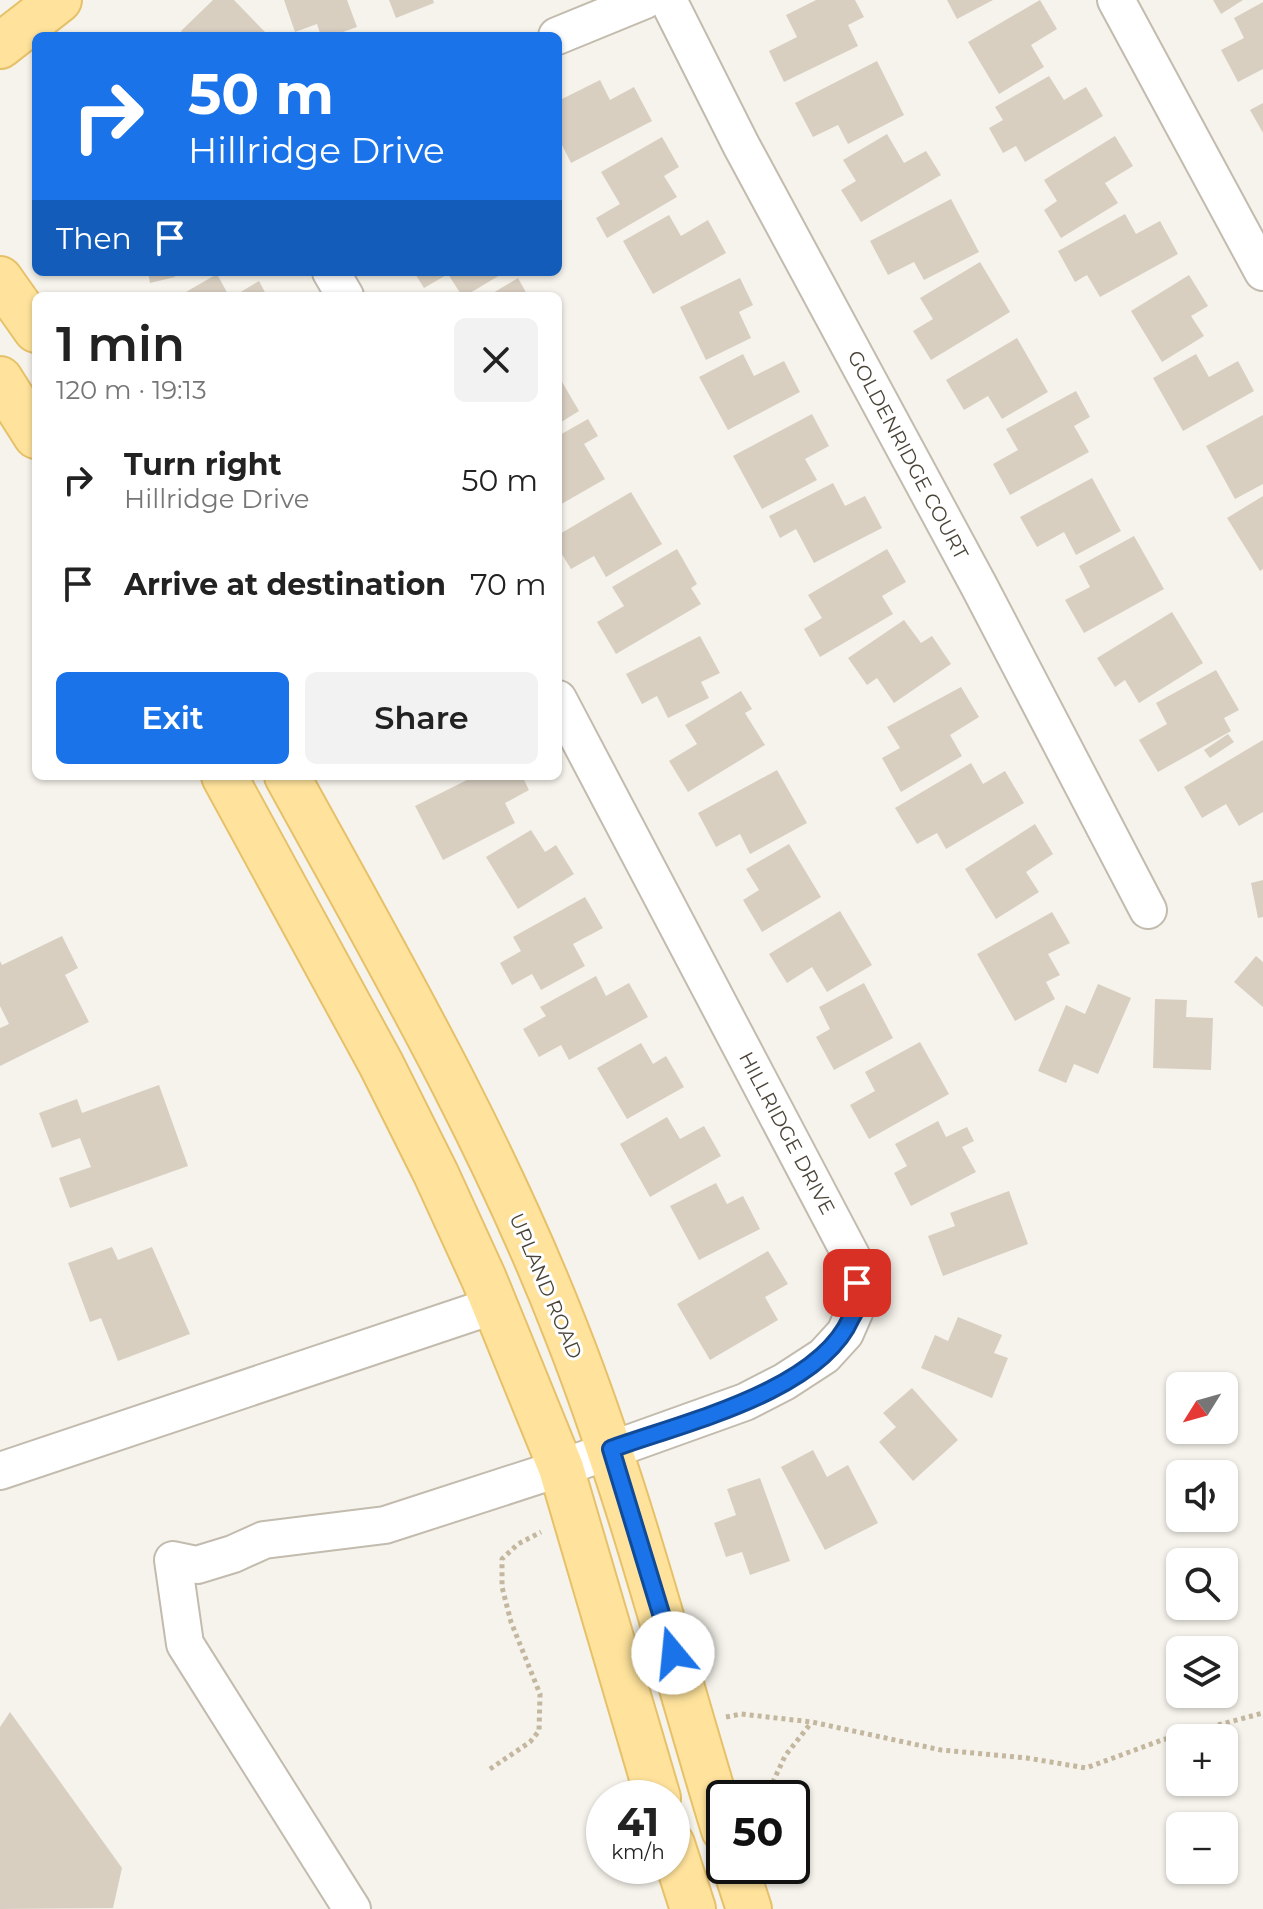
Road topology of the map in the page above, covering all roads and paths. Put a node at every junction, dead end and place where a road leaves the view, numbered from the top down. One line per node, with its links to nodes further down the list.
1 (59, 0): 6 (main road)
2 (645, 0): 5 (street)
3 (668, 0): 15 (street, GOLDENRIDGE COURT)
4 (1116, 0): 7 (street)
5 (562, 34)
6 (0, 46)
7 (1263, 272)
8 (0, 279): 9 (main road)
9 (32, 324)
10 (0, 379): 11 (main road)
11 (32, 430)
12 (562, 707): 17 (street, HILLRIDGE DRIVE)
13 (226, 780): 16 (main road)
14 (289, 780): 17 (main road, UPLAND ROAD)
15 (1148, 910)
16 (495, 1305): 18 (main road); 19 (street)
17 (611, 1449): 18 (street, HILLRIDGE DRIVE); 23 (main road, UPLAND ROAD)
18 (561, 1468): 25 (main road); 30 (street, HILLRIDGE DRIVE)
19 (0, 1471)
20 (545, 1530): 24 (path)
21 (1263, 1713): 22 (path)
22 (812, 1722): 23 (path); 27 (path)
23 (694, 1727): 26 (main road, UPLAND ROAD)
24 (490, 1769)
25 (653, 1780)
26 (709, 1780)
27 (774, 1780)
28 (685, 1884): 31 (main road)
29 (741, 1884): 32 (main road)
30 (352, 1909)
31 (693, 1909)
32 (749, 1909)

